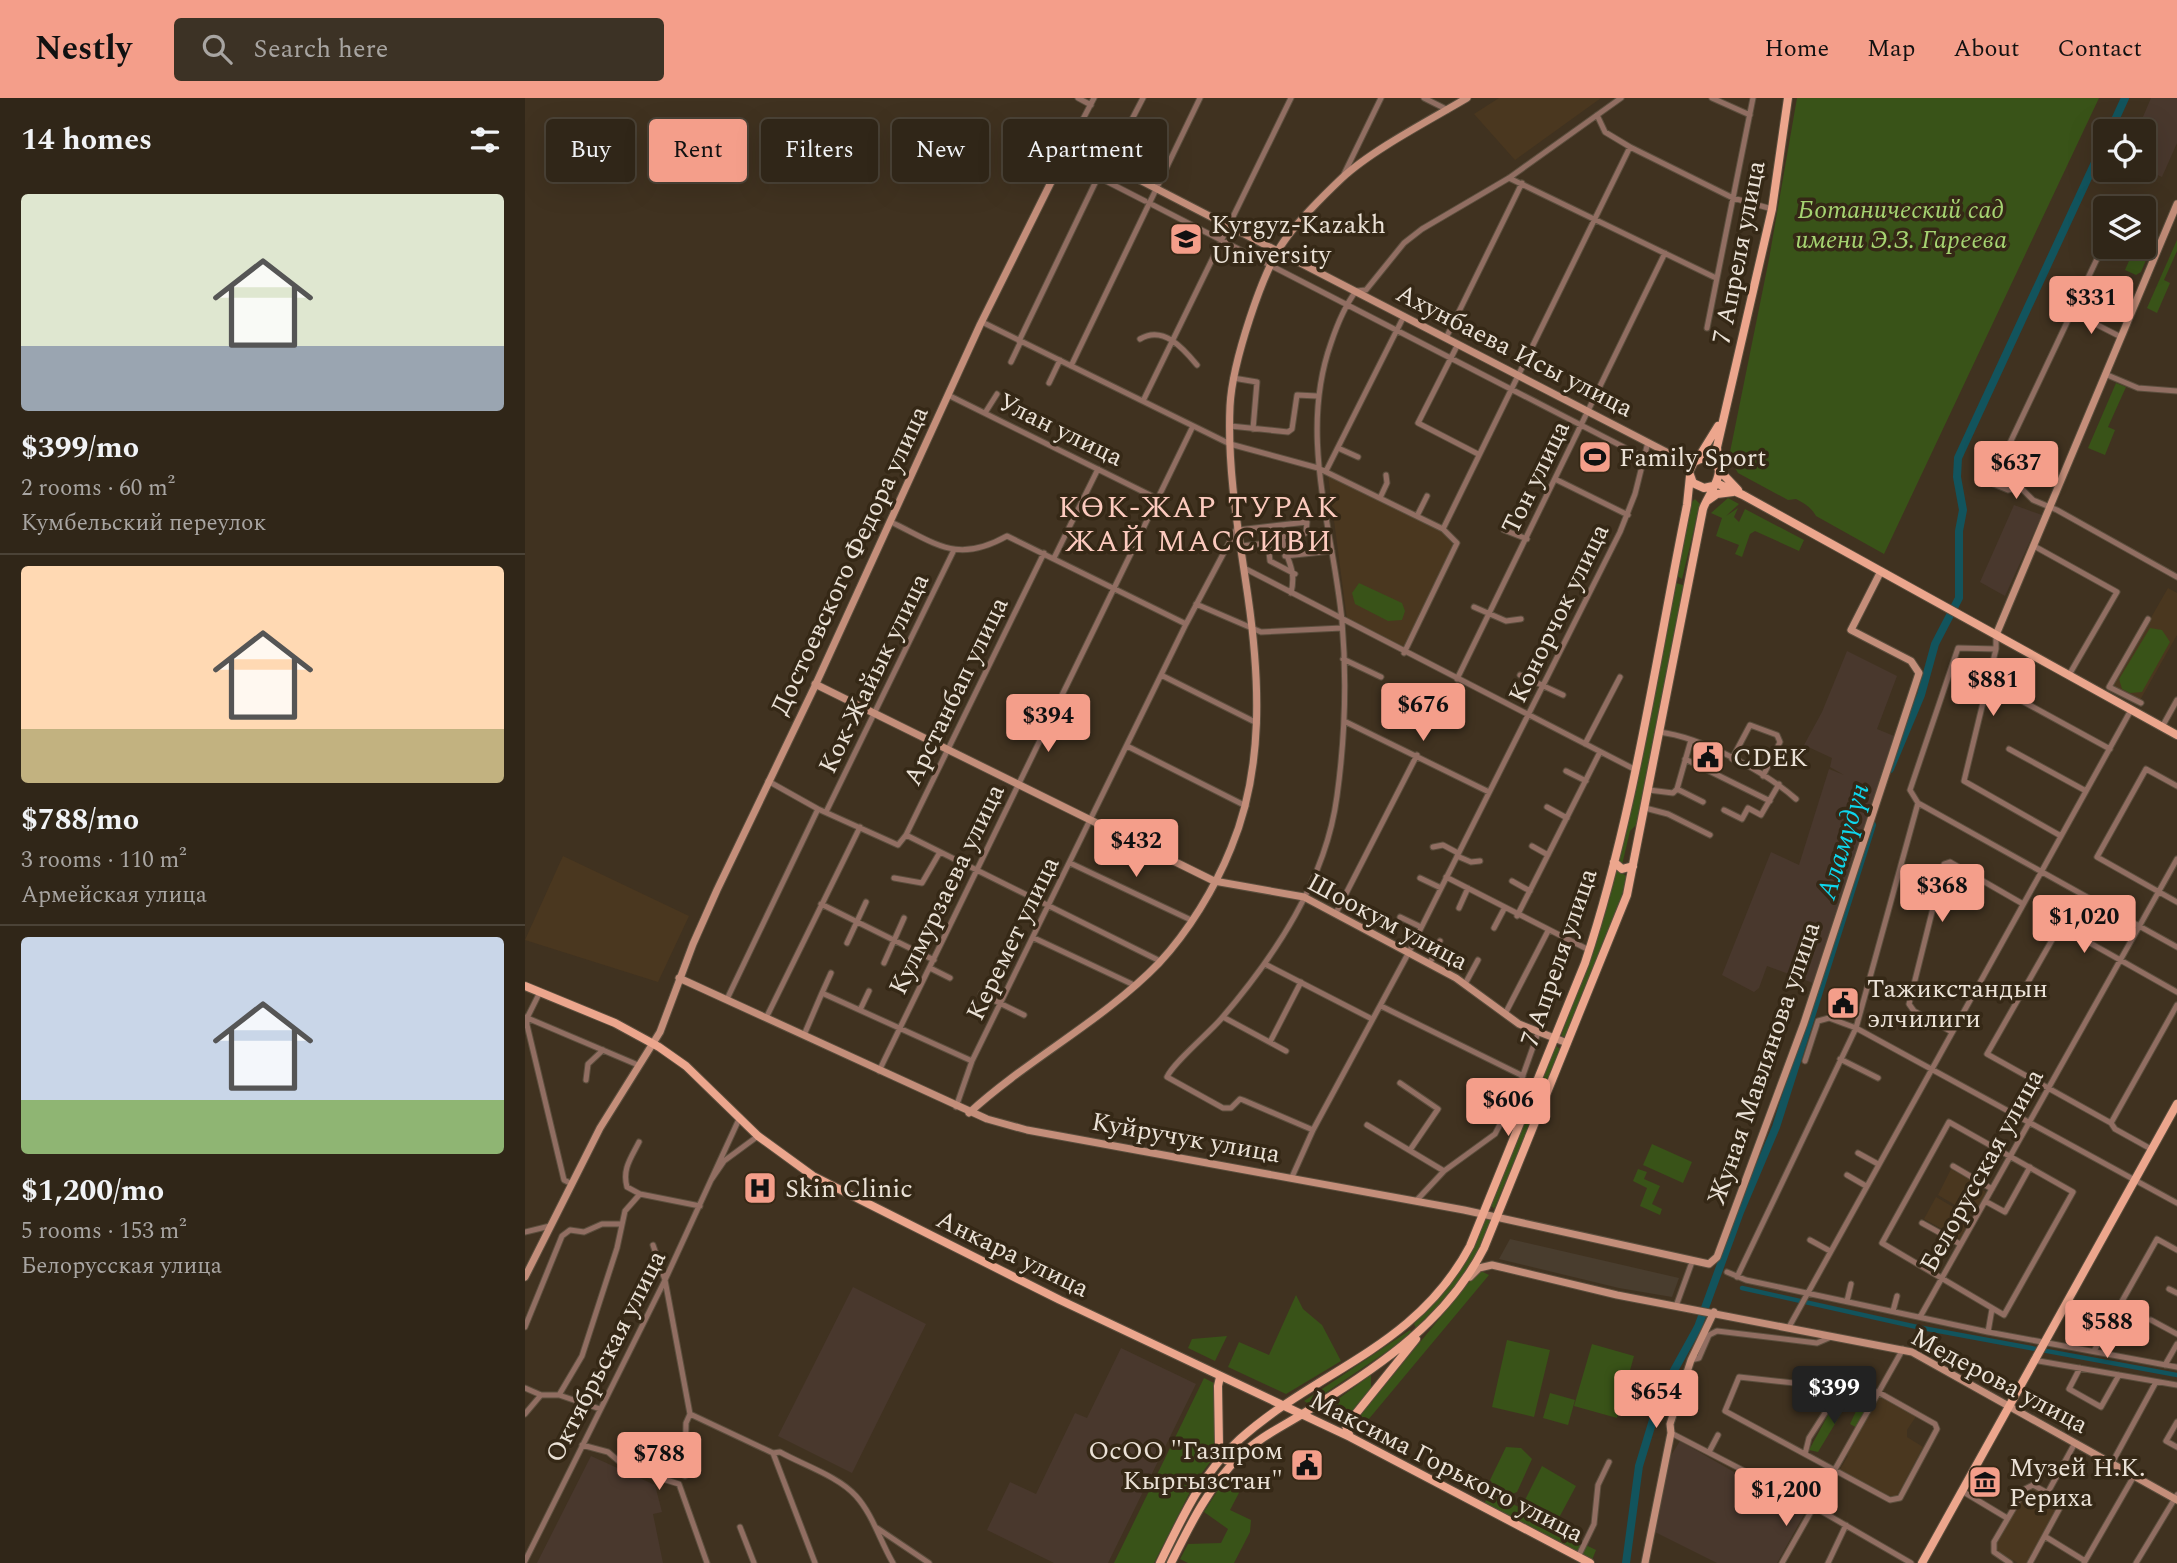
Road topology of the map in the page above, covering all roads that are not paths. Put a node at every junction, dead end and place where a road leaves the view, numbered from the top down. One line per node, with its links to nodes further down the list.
1 (1078, 98): 12 (street)
2 (1143, 98): 17 (street)
3 (1200, 98): 26 (street)
4 (1290, 98): 33 (street)
5 (1381, 98): 19 (street)
6 (1424, 98): 13 (street)
7 (1467, 98): 13 (street)
8 (1621, 98): 15 (street)
9 (1712, 98): 14 (street)
10 (1753, 98): 14 (street)
11 (1788, 98): 31 (main road, 7 Апреля улица)
12 (1093, 101): 16 (street, Достоевского Федора улица)
13 (1448, 110): 19 (street)
14 (1750, 115): 27 (street)
15 (1597, 116): 18 (street); 20 (street)
16 (1083, 119)
17 (1132, 119)
18 (1630, 147): 27 (street); 32 (street)
19 (1343, 176): 35 (street)
20 (1509, 178): 25 (street); 40 (street)
21 (1051, 182): 44 (street, Достоевского Федора улица)
22 (1096, 182): 50 (street)
23 (1108, 182): 28 (street)
24 (1143, 182): 26 (street, Ахунбаева Исы улица)
25 (1523, 183): 32 (street); 48 (street)
26 (1156, 189): 33 (street, Ахунбаева Исы улица); 57 (street)
27 (1733, 198): 31 (street); 39 (street)
28 (1145, 201)
29 (2177, 204): 47 (street)
30 (1153, 205): 34 (street)
31 (1772, 209): 70 (main road, 7 Апреля улица)
32 (1594, 218): 36 (street); 58 (street)
33 (1227, 226): 34 (street); 35 (street, Ахунбаева Исы улица)
34 (1221, 239): 38 (street); 51 (street)
35 (1277, 252): 38 (street); 40 (street, Ахунбаева Исы улица)
36 (1665, 253): 39 (street); 68 (street, Тон улица)
37 (2097, 259): 42 (street)
38 (1271, 265): 41 (street); 60 (street)
39 (1716, 278): 45 (street)
40 (1356, 291): 41 (street); 43 (street, Ахунбаева Исы улица)
41 (1347, 303): 46 (street); 66 (street)
42 (2072, 312): 47 (street); 96 (street)
43 (1404, 316): 46 (street); 48 (street, Ахунбаева Исы улица)
44 (982, 322): 50 (street); 65 (street, Достоевского Федора улица)
45 (1707, 328)
46 (1397, 329): 53 (street); 77 (street)
47 (2122, 337): 59 (street)
48 (1446, 338): 52 (street, Ахунбаева Исы улица)
49 (1140, 339): 51 (street)
50 (1020, 341): 54 (street); 55 (street)
51 (1172, 341): 56 (street); 67 (street)
52 (1458, 344): 53 (street); 58 (street, Ахунбаева Исы улица)
53 (1451, 357): 62 (street); 78 (street)
54 (1060, 360): 57 (street); 61 (street)
55 (1011, 362)
56 (1197, 365)
57 (1071, 366): 67 (street)
58 (1517, 374): 62 (street); 68 (street, Ахунбаева Исы улица)
59 (2105, 374): 63 (street); 96 (street)
60 (1233, 378): 73 (street); 74 (street)
61 (1049, 383)
62 (1510, 388): 71 (street); 78 (street)
63 (2177, 391)
64 (997, 394): 69 (street)
65 (948, 395): 69 (street, Улан улица); 99 (street, Достоевского Федора улица)
66 (1317, 396): 74 (street); 83 (street)
67 (1143, 401): 72 (street)
68 (1589, 411): 71 (street, Тон улица); 75 (street, Ахунбаева Исы улица)
69 (985, 413): 85 (street, Улан улица)
70 (1724, 414): 82 (main road, 7 Апреля улица); 84 (main road, 7 Апреля улица)
71 (1582, 425): 80 (street); 89 (street, Тон улица)
72 (1193, 426): 76 (street); 94 (street, Кулмурзаева улица)
73 (1230, 426): 74 (street); 76 (street)
74 (1253, 429)
75 (1648, 442): 80 (street, Конорчок улица); 81 (street, Ахунбаева Исы улица)
76 (1230, 444): 83 (street); 100 (street)
77 (1338, 447): 79 (street); 86 (street)
78 (1478, 454): 101 (street)
79 (1359, 457)
80 (1643, 457): 97 (street, Конорчок улица)
81 (1678, 458): 82 (street, Ахунбаева Исы улица); 87 (street, Ахунбаева Исы улица)
82 (1696, 461): 84 (main road); 87 (main road)
83 (1318, 468): 86 (street); 108 (street)
84 (1719, 468): 90 (main road); 91 (main road)
85 (1098, 469): 94 (street, Улан улица); 112 (street)
86 (1327, 471): 93 (street)
87 (1690, 473): 90 (main road); 117 (main road, 7 Апреля улица)
88 (1386, 475): 93 (street)
89 (1557, 480): 97 (street); 104 (street, Тон улица)
90 (1714, 485): 91 (main road); 95 (main road, 7 Апреля улица)
91 (1742, 495): 95 (main road); 114 (main road)
92 (1427, 496): 98 (street)
93 (1380, 498): 98 (street)
94 (1158, 499): 119 (street, Кулмурзаева улица)
95 (1704, 505): 118 (main road, 7 Апреля улица)
96 (2047, 508): 107 (street); 116 (street)
97 (1628, 515): 142 (street, Конорчок улица)
98 (1417, 516): 101 (street)
99 (891, 522): 109 (street); 141 (street, Достоевского Федора улица)
100 (1238, 528): 103 (street); 106 (street); 121 (street, Керемет улица)
101 (1443, 529): 132 (street)
102 (1504, 530): 104 (street)
103 (1282, 537): 105 (street); 111 (street)
104 (1527, 540): 123 (street, Тон улица)
105 (1268, 543): 106 (street); 115 (street)
106 (1241, 546): 113 (street)
107 (2034, 546): 130 (street); 136 (street)
108 (1332, 551): 111 (street); 126 (street)
109 (954, 552): 110 (street); 147 (street, Кок-Жайык улица)
110 (1044, 553): 112 (street); 157 (street, Арстанбап улица)
111 (1285, 556): 115 (street)
112 (1054, 558): 119 (street)
113 (1244, 568): 120 (street); 129 (street)
114 (1881, 571): 130 (main road); 335 (street, Жуная Мавлянова улица)
115 (1295, 574): 120 (street)
116 (2177, 577)
117 (1672, 579): 118 (main road); 164 (main road, 7 Апреля улица)
118 (1687, 582): 152 (main road, 7 Апреля улица)
119 (1115, 589): 127 (street); 170 (street, Кулмурзаева улица)
120 (1291, 593): 126 (street)
121 (1196, 604): 127 (street, Керемет улица); 129 (street)
122 (1474, 607): 123 (street)
123 (1489, 615): 125 (street); 139 (street, Тон улица)
124 (2148, 619): 145 (street)
125 (1521, 620)
126 (1342, 621): 128 (street); 132 (street)
127 (1186, 624): 134 (street, Керемет улица)
128 (1342, 628): 129 (street); 133 (street)
129 (1253, 631): 150 (street)
130 (1996, 635): 131 (street); 136 (main road)
131 (1996, 649): 140 (street); 179 (street)
132 (1404, 653): 139 (street)
133 (1343, 659): 137 (street); 149 (street)
134 (1161, 675): 150 (street); 156 (street, Керемет улица)
135 (1520, 675): 142 (street)
136 (2069, 675): 146 (main road)
137 (1381, 677)
138 (1620, 677): 155 (street)
139 (1457, 679): 148 (street)
140 (1989, 683): 159 (street); 191 (street)
141 (815, 684): 147 (street, Шоокум улица); 167 (street, Достоевского Федора улица)
142 (1542, 687): 143 (street); 148 (street, Конорчок улица)
143 (1563, 695)
144 (2177, 700): 151 (street)
145 (2141, 703)
146 (2131, 710): 151 (main road); 159 (street)
147 (875, 713): 157 (street, Шоокум улица); 184 (street, Кок-Жайык улица)
148 (1528, 715): 155 (street); 175 (street, Конорчок улица)
149 (1346, 722): 161 (street); 213 (street)
150 (1257, 723): 180 (street)
151 (2162, 727): 153 (main road)
152 (1659, 732): 154 (street); 173 (main road, 7 Апреля улица)
153 (2177, 735)
154 (1691, 740): 162 (street); 163 (street)
155 (1585, 744): 160 (street)
156 (1127, 746): 180 (street); 187 (street, Керемет улица)
157 (947, 749): 170 (street, Шоокум улица); 189 (street, Арстанбап улица)
158 (2009, 749): 174 (street)
159 (2110, 749): 174 (street)
160 (1600, 752): 164 (street); 168 (street)
161 (1417, 755): 175 (street); 221 (street)
162 (1685, 759): 172 (street); 177 (street)
163 (1731, 759): 166 (street); 166 (street)
164 (1634, 769): 199 (main road, 7 Апреля улица)
165 (1566, 771): 168 (street)
166 (1763, 776): 169 (street)
167 (768, 781): 183 (street); 247 (street, Достоевского Федора улица)
168 (1586, 781): 186 (street)
169 (1779, 784): 176 (street); 177 (street)
170 (1019, 785): 187 (street, Шоокум улица); 202 (street, Кулмурзаева улица)
171 (2177, 786): 212 (street)
172 (1677, 789): 173 (street); 178 (street)
173 (1649, 790): 182 (main road, 7 Апреля улица)
174 (2086, 791): 191 (street)
175 (1489, 792): 195 (street, Конорчок улица)
176 (1796, 799)
177 (1770, 801): 185 (street)
178 (1703, 802)
179 (1918, 803): 203 (street); 270 (street)
180 (1246, 806): 207 (street)
181 (1547, 807): 186 (street)
182 (1645, 808): 190 (street); 201 (main road, 7 Апреля улица)
183 (818, 809): 184 (street); 258 (street, Кок-Жайык улица)
184 (827, 810): 188 (street)
185 (1724, 810)
186 (1567, 818): 196 (street)
187 (1091, 820): 200 (street, Керемет улица); 207 (street, Шоокум улица)
188 (860, 827): 189 (street, Арстанбап улица); 216 (street)
189 (906, 835): 194 (street)
190 (1710, 835)
191 (2061, 836): 203 (street)
192 (1532, 846): 196 (street)
193 (1433, 847): 195 (street)
194 (940, 852): 202 (street); 205 (street)
195 (1458, 854): 198 (street); 204 (street, Конорчок улица)
196 (1548, 855): 211 (street)
197 (2177, 859): 212 (street, Белорусская улица)
198 (1480, 861)
199 (1614, 862): 201 (main road); 236 (main road, 7 Апреля улица)
200 (1070, 863): 218 (street, Керемет улица); 225 (street)
201 (1633, 866): 277 (main road, 7 Апреля улица)
202 (978, 871): 218 (street); 238 (street, Кулмурзаева улица)
203 (2041, 871): 217 (street); 227 (street)
204 (1446, 877): 209 (street, Конорчок улица); 210 (street)
205 (894, 878)
206 (1420, 878): 209 (street)
207 (1215, 881): 213 (street, Шоокум улица); 225 (street)
208 (1512, 881): 211 (street)
209 (1441, 888): 228 (street, Конорчок улица)
210 (1468, 888): 219 (street); 220 (street)
211 (1530, 891): 222 (street)
212 (2158, 892): 215 (street); 227 (street, Белорусская улица)
213 (1304, 897): 221 (street, Шоокум улица); 244 (street)
214 (866, 902): 226 (street)
215 (2177, 902)
216 (821, 904): 226 (street); 267 (street)
217 (2023, 904): 272 (street); 272 (street)
218 (1050, 905): 231 (street, Керемет улица); 240 (street)
219 (1459, 908)
220 (1504, 909): 222 (street); 229 (street)
221 (1336, 913): 237 (street, Шоокум улица)
222 (1517, 916): 230 (street)
223 (1400, 917): 228 (street)
224 (904, 918): 232 (street)
225 (1191, 920): 240 (street)
226 (857, 922): 232 (street); 234 (street)
227 (2141, 927): 235 (street); 241 (street, Белорусская улица)
228 (1421, 928): 237 (street, Конорчок улица)
229 (1495, 928)
230 (1548, 931): 236 (street); 263 (street)
231 (1034, 938): 251 (street); 259 (street, Керемет улица)
232 (894, 940): 238 (street); 243 (street)
233 (1440, 941): 242 (street)
234 (847, 943)
235 (2177, 947)
236 (1589, 950): 274 (main road, 7 Апреля улица)
237 (1409, 952): 242 (street, Шоокум улица); 261 (street, Конорчок улица)
238 (934, 960): 245 (street, Кулмурзаева улица)
239 (1478, 960): 250 (street)
240 (1160, 961): 251 (street)
241 (2121, 961): 255 (street); 290 (street, Белорусская улица); 290 (street)
242 (1430, 963): 250 (street, Шоокум улица)
243 (884, 964)
244 (1265, 964): 249 (street); 266 (street)
245 (930, 968): 248 (street); 269 (street, Кулмурзаева улица)
246 (831, 973): 256 (street)
247 (679, 978): 258 (street, Куйручук улица); 275 (street, Достоевского Федора улица)
248 (950, 978)
249 (1301, 982): 268 (street); 276 (street)
250 (1465, 984): 263 (street, Шоокум улица)
251 (1134, 985): 293 (street)
252 (525, 986): 254 (main road, Анкара улица)
253 (869, 991): 262 (street)
254 (540, 992): 265 (street); 275 (main road, Анкара улица)
255 (2177, 992)
256 (823, 993): 262 (street, Кулмурзаева улица); 273 (street)
257 (981, 994): 259 (street)
258 (726, 999): 267 (street, Куйручук улица)
259 (1001, 1004): 264 (street); 281 (street, Керемет улица)
260 (2177, 1005): 296 (street)
261 (1381, 1006): 268 (street, Конорчок улица); 286 (street)
262 (860, 1010): 269 (street, Кулмурзаева улица)
263 (1505, 1014): 271 (street, Шоокум улица)
264 (1024, 1015)
265 (526, 1017): 278 (street); 315 (street)
266 (1223, 1017): 276 (street); 298 (street)
267 (766, 1018): 273 (street, Куйручук улица)
268 (1372, 1020): 298 (street, Конорчок улица)
269 (898, 1028): 281 (street, Кулмурзаева улица); 285 (street, Кулмурзаева улица)
270 (1856, 1028): 280 (street); 282 (street); 284 (street)
271 (1538, 1032): 274 (street, Шоокум улица); 286 (street)
272 (1952, 1032): 284 (street)
273 (804, 1035): 285 (street, Куйручук улица)
274 (1554, 1038): 277 (street, Шоокум улица); 323 (main road, 7 Апреля улица)
275 (653, 1042): 283 (street, Достоевского Федора улица); 294 (main road, Анкара улица)
276 (1270, 1042): 279 (street)
277 (1567, 1043): 324 (main road, 7 Апреля улица)
278 (603, 1050): 283 (street); 288 (street)
279 (1286, 1051)
280 (1840, 1059): 287 (street); 340 (street)
281 (972, 1061): 292 (street, Керемет улица)
282 (1805, 1061)
283 (638, 1065): 315 (street, Достоевского Федора улица)
284 (1932, 1067): 295 (street); 307 (street)
285 (879, 1071): 292 (street, Куйручук улица)
286 (1523, 1076): 310 (street)
287 (1878, 1078)
288 (586, 1080)
289 (1400, 1083): 304 (street)
290 (2049, 1089): 295 (street, Белорусская улица); 296 (street)
291 (2177, 1104): 303 (main road)
292 (955, 1107): 293 (street, Куйручук улица)
293 (969, 1113): 312 (street, Куйручук улица)
294 (740, 1117): 299 (main road, Анкара улица); 300 (street, Октябрьская улица)
295 (2031, 1122): 306 (street, Белорусская улица); 313 (street)
296 (2112, 1123): 303 (street)
297 (1367, 1125): 304 (street)
298 (1313, 1130): 312 (street, Конорчок улица)
299 (758, 1136): 302 (street, Октябрьская улица); 373 (main road, Анкара улица)
300 (730, 1139): 302 (street); 314 (street, Октябрьская улица)
301 (639, 1142): 318 (street)
302 (741, 1148): 314 (street, Октябрьская улица)
303 (2151, 1149): 313 (main road)
304 (1410, 1150): 310 (street)
305 (1858, 1153): 307 (street)
306 (2012, 1157): 309 (street); 317 (street, Белорусская улица); 341 (street)
307 (1878, 1164): 316 (street)
308 (1953, 1166): 317 (street)
309 (2030, 1167): 320 (street); 351 (street)
310 (1444, 1171): 319 (street)
311 (1847, 1175): 316 (street)
312 (1292, 1178): 319 (street, Куйручук улица)
313 (2135, 1179): 321 (street); 363 (main road)
314 (711, 1180): 322 (street, Октябрьская улица)
315 (572, 1184): 327 (street, Достоевского Федора улица)
316 (1866, 1186): 334 (street)
317 (1992, 1189): 320 (street, Белорусская улица)
318 (640, 1194): 322 (street); 326 (street, Октябрьская улица)
319 (1416, 1201): 323 (street, Куйручук улица)
320 (1985, 1201): 330 (street, Белорусская улица)
321 (2177, 1203)
322 (700, 1206): 342 (street, Октябрьская улица)
323 (1483, 1214): 324 (street, Куйручук улица); 356 (main road, 7 Апреля улица)
324 (1497, 1217): 332 (main road, 7 Апреля улица); 337 (street, Куйручук улица)
325 (1922, 1223): 330 (street)
326 (622, 1224): 357 (street); 380 (street, Октябрьская улица)
327 (550, 1226): 328 (street); 339 (street, Достоевского Федора улица)
328 (525, 1231)
329 (1810, 1240): 334 (street)
330 (1960, 1244): 341 (street, Белорусская улица)
331 (653, 1245): 342 (street)
332 (1484, 1248): 336 (street); 343 (main road, 7 Апреля улица)
333 (2177, 1250): 366 (street)
334 (1830, 1251): 346 (street)
335 (1709, 1264): 337 (street, Куйручук улица)
336 (1492, 1265): 343 (street); 350 (street, Медерова улица)
337 (1691, 1265): 350 (street)
338 (1727, 1272): 340 (street)
339 (525, 1277)
340 (1737, 1277): 346 (street)
341 (1942, 1278): 351 (street); 354 (street, Белорусская улица)
342 (665, 1280): 383 (street, Октябрьская улица); 386 (street)
343 (1464, 1282): 360 (main road, 7 Апреля улица)
344 (1851, 1284): 349 (street)
345 (2169, 1289): 347 (street)
346 (1807, 1292): 349 (street); 358 (street)
347 (2177, 1293)
348 (1897, 1296): 352 (street)
349 (1847, 1301): 352 (street)
350 (1676, 1306): 353 (street, Медерова улица)
351 (1992, 1309): 359 (street)
352 (1893, 1311): 354 (street)
353 (1712, 1312): 358 (street, Медерова улица); 368 (street)
354 (1920, 1317): 359 (street)
355 (2151, 1320): 361 (street)
356 (1408, 1324): 360 (main road); 382 (main road, 7 Апреля улица)
357 (525, 1327)
358 (1789, 1327): 362 (street, Медерова улица)
359 (1988, 1332): 363 (street)
360 (1419, 1334): 384 (main road, 7 Апреля улица); 390 (main road)
361 (2177, 1334)
362 (1834, 1336): 365 (street, Медерова улица); 368 (street, Медерова улица)
363 (2043, 1342): 366 (street); 367 (main road)
364 (2177, 1344): 369 (street)
365 (1903, 1349): 378 (street); 381 (street, Медерова улица)
366 (2094, 1351): 369 (street)
367 (2035, 1357): 371 (street); 381 (main road)
368 (1691, 1360): 388 (street)
369 (2165, 1365): 370 (street)
370 (2177, 1367)
371 (2080, 1368): 372 (street); 372 (street)
372 (2119, 1375): 374 (street)
373 (1220, 1377): 382 (main road, Анкара улица); 397 (main road)
374 (2155, 1382): 375 (street); 399 (street)
375 (2177, 1385)
376 (525, 1388): 379 (street)
377 (1841, 1388): 378 (street); 396 (street); 396 (street)
378 (1878, 1392): 401 (street); 401 (street)
379 (541, 1395): 380 (street, Октябрьская улица); 385 (street)
380 (559, 1395): 383 (street)
381 (2008, 1405): 391 (street, Медерова улица); 404 (main road)
382 (1285, 1406): 384 (main road, Максима Горького улица); 397 (main road, 7 Апреля улица)
383 (600, 1409): 392 (street, Октябрьская улица)
384 (1301, 1413): 390 (main road, Максима Горького улица); 400 (main road, 7 Апреля улица)
385 (525, 1414)
386 (690, 1414): 395 (street); 402 (street)
387 (2177, 1422): 393 (street)
388 (1671, 1433): 394 (street); 425 (street)
389 (1718, 1435): 394 (street)
390 (1350, 1437): 413 (main road, Максима Горького улица)
391 (2075, 1443): 399 (street, Медерова улица); 405 (street)
392 (582, 1445): 415 (street, Октябрьская улица); 418 (street)
393 (2177, 1447)
394 (1709, 1452): 407 (street)
395 (773, 1453): 411 (street); 414 (street)
396 (1805, 1454): 401 (street)
397 (1223, 1457): 400 (main road); 422 (main road, 7 Апреля улица)
398 (1609, 1462): 413 (street)
399 (2112, 1463): 403 (street, Медерова улица)
400 (1231, 1465): 423 (main road, 7 Апреля улица)
401 (1835, 1470): 407 (street)
402 (685, 1476)
403 (2134, 1476): 406 (street, Медерова улица); 417 (street)
404 (1961, 1490): 408 (street); 429 (main road)
405 (2048, 1492): 408 (street); 412 (street)
406 (2176, 1498): 431 (street)
407 (1814, 1507): 409 (street); 426 (street)
408 (2007, 1518): 416 (street)
409 (1846, 1525): 427 (street); 428 (street)
410 (740, 1527): 419 (street)
411 (877, 1528): 420 (street); 421 (street)
412 (2046, 1537): 417 (street); 430 (street)
413 (1578, 1557): 424 (main road, Максима Горького улица)
414 (814, 1560)
415 (525, 1561)
416 (2008, 1562)
417 (2084, 1562)
418 (707, 1563)
419 (754, 1563)
420 (893, 1563)
421 (929, 1563)
422 (1160, 1563)
423 (1171, 1563)
424 (1590, 1563)
425 (1645, 1563)
426 (1782, 1563)
427 (1828, 1563)
428 (1911, 1563)
429 (1922, 1563)
430 (2030, 1563)
431 (2136, 1563)

